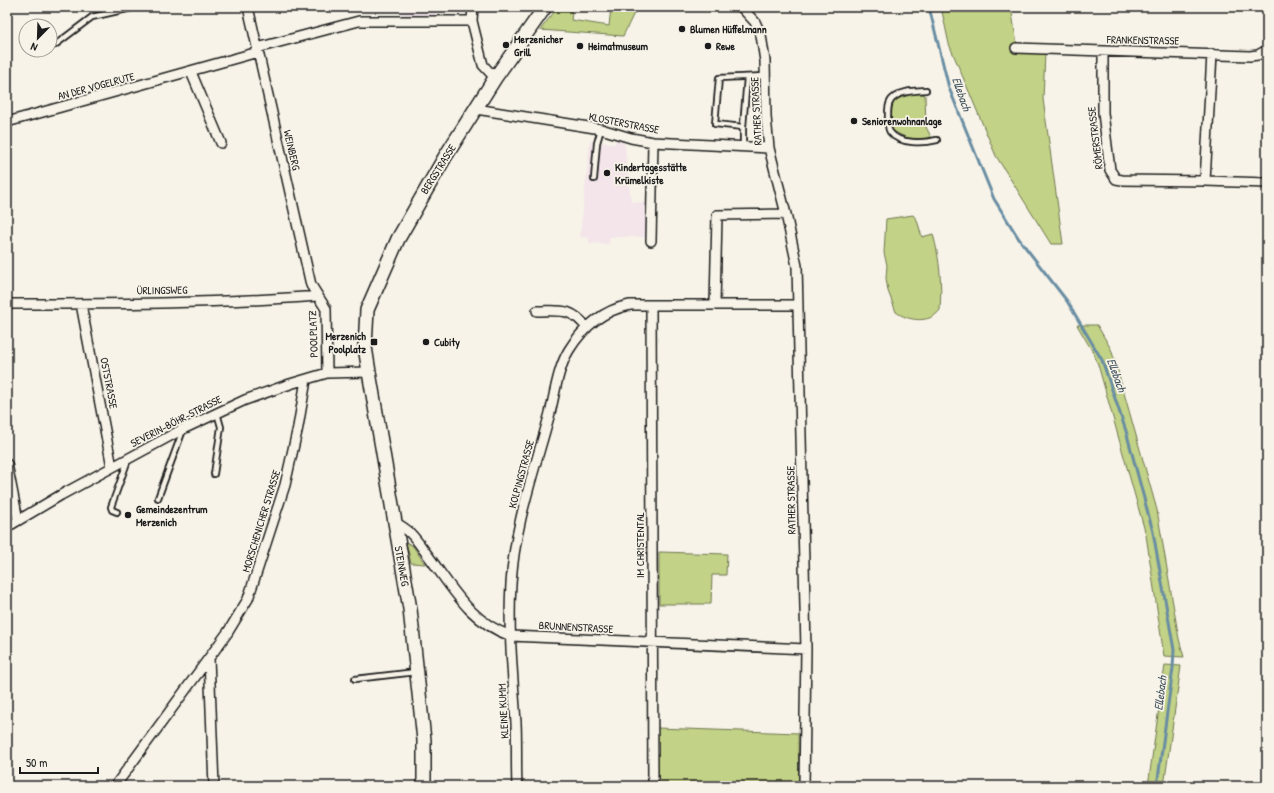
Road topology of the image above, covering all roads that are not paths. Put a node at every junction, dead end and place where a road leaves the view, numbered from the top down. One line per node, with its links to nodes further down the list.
1 (136, 7): 7 (lane)
2 (248, 7): 9 (street, WEINBERG)
3 (473, 7): 6 (street)
4 (546, 7): 16 (street, BERGSTRASSE)
5 (745, 8): 14 (street, RATHER STRASSE)
6 (472, 21): 9 (street, AN DER VOGELRUTE); 16 (street)
7 (58, 43)
8 (1016, 48): 11 (street, FRANKENSTRASSE)
9 (257, 50): 13 (street, AN DER VOGELRUTE); 32 (street, WEINBERG)
10 (1267, 50): 12 (street, FRANKENSTRASSE)
11 (1102, 51): 12 (street, FRANKENSTRASSE); 28 (street, RÖMERSTRASSE)
12 (1212, 54): 28 (street)
13 (191, 72): 19 (street, AN DER VOGELRUTE); 24 (street)
14 (765, 76): 15 (lane); 26 (street, RATHER STRASSE)
15 (747, 77): 20 (lane); 20 (lane)
16 (495, 78): 18 (street, BERGSTRASSE)
17 (926, 90): 22 (lane)
18 (476, 109): 21 (street, KLOSTERSTRASSE); 40 (street, BERGSTRASSE)
19 (7, 122)
20 (743, 126): 25 (lane)
21 (601, 129): 23 (street, KLOSTERSTRASSE); 27 (lane)
22 (937, 140)
23 (653, 142): 25 (street, KLOSTERSTRASSE); 31 (street)
24 (221, 143)
25 (743, 147): 26 (street, KLOSTERSTRASSE)
26 (769, 148): 30 (street, RATHER STRASSE)
27 (594, 178)
28 (1205, 181): 29 (street, RÖMERSTRASSE)
29 (1267, 183)
30 (786, 214): 36 (street); 37 (street, RATHER STRASSE)
31 (651, 241)
32 (317, 296): 34 (street, ÜRLINGSWEG); 42 (street, POOLPLATZ)
33 (7, 304): 34 (street, ÜRLINGSWEG)
34 (81, 304): 48 (street, OSTSTRASSE)
35 (651, 305): 36 (street, KOLPINGSTRASSE); 39 (street, KOLPINGSTRASSE); 56 (street, IM CHRISTENTAL)
36 (715, 305): 37 (street, KOLPINGSTRASSE)
37 (798, 305): 57 (street, RATHER STRASSE)
38 (537, 311): 39 (street)
39 (587, 328): 55 (street, KOLPINGSTRASSE)
40 (365, 347): 41 (street, STEINWEG)
41 (369, 372): 42 (street, SEVERIN-BÖHR-STRASSE); 53 (street, STEINWEG)
42 (327, 373): 43 (street, SEVERIN-BÖHR-STRASSE)
43 (306, 380): 44 (street, SEVERIN-BÖHR-STRASSE); 58 (street, MORSCHENICHER STRASSE)
44 (217, 413): 45 (street, SEVERIN-BÖHR-STRASSE); 49 (lane)
45 (183, 429): 46 (street, SEVERIN-BÖHR-STRASSE); 50 (lane)
46 (128, 458): 48 (street, SEVERIN-BÖHR-STRASSE); 51 (lane)
47 (7, 464): 52 (street)
48 (112, 467): 52 (street, SEVERIN-BÖHR-STRASSE)
49 (214, 474)
50 (158, 498)
51 (117, 512)
52 (18, 520): 54 (street, SEVERIN-BÖHR-STRASSE)
53 (395, 523): 55 (street, BRUNNENSTRASSE); 59 (street, STEINWEG)
54 (7, 527)
55 (510, 636): 56 (street, BRUNNENSTRASSE); 64 (street, KLEINE KUMM)
56 (652, 642): 57 (street, BRUNNENSTRASSE); 65 (street, IM CHRISTENTAL)
57 (806, 649): 66 (street, RATHER STRASSE)
58 (209, 658): 61 (street, MORSCHENICHER STRASSE); 62 (street)
59 (418, 672): 60 (lane); 63 (street, STEINWEG)
60 (355, 679)
61 (114, 786)
62 (214, 786)
63 (424, 786)
64 (516, 786)
65 (653, 786)
66 (804, 786)

